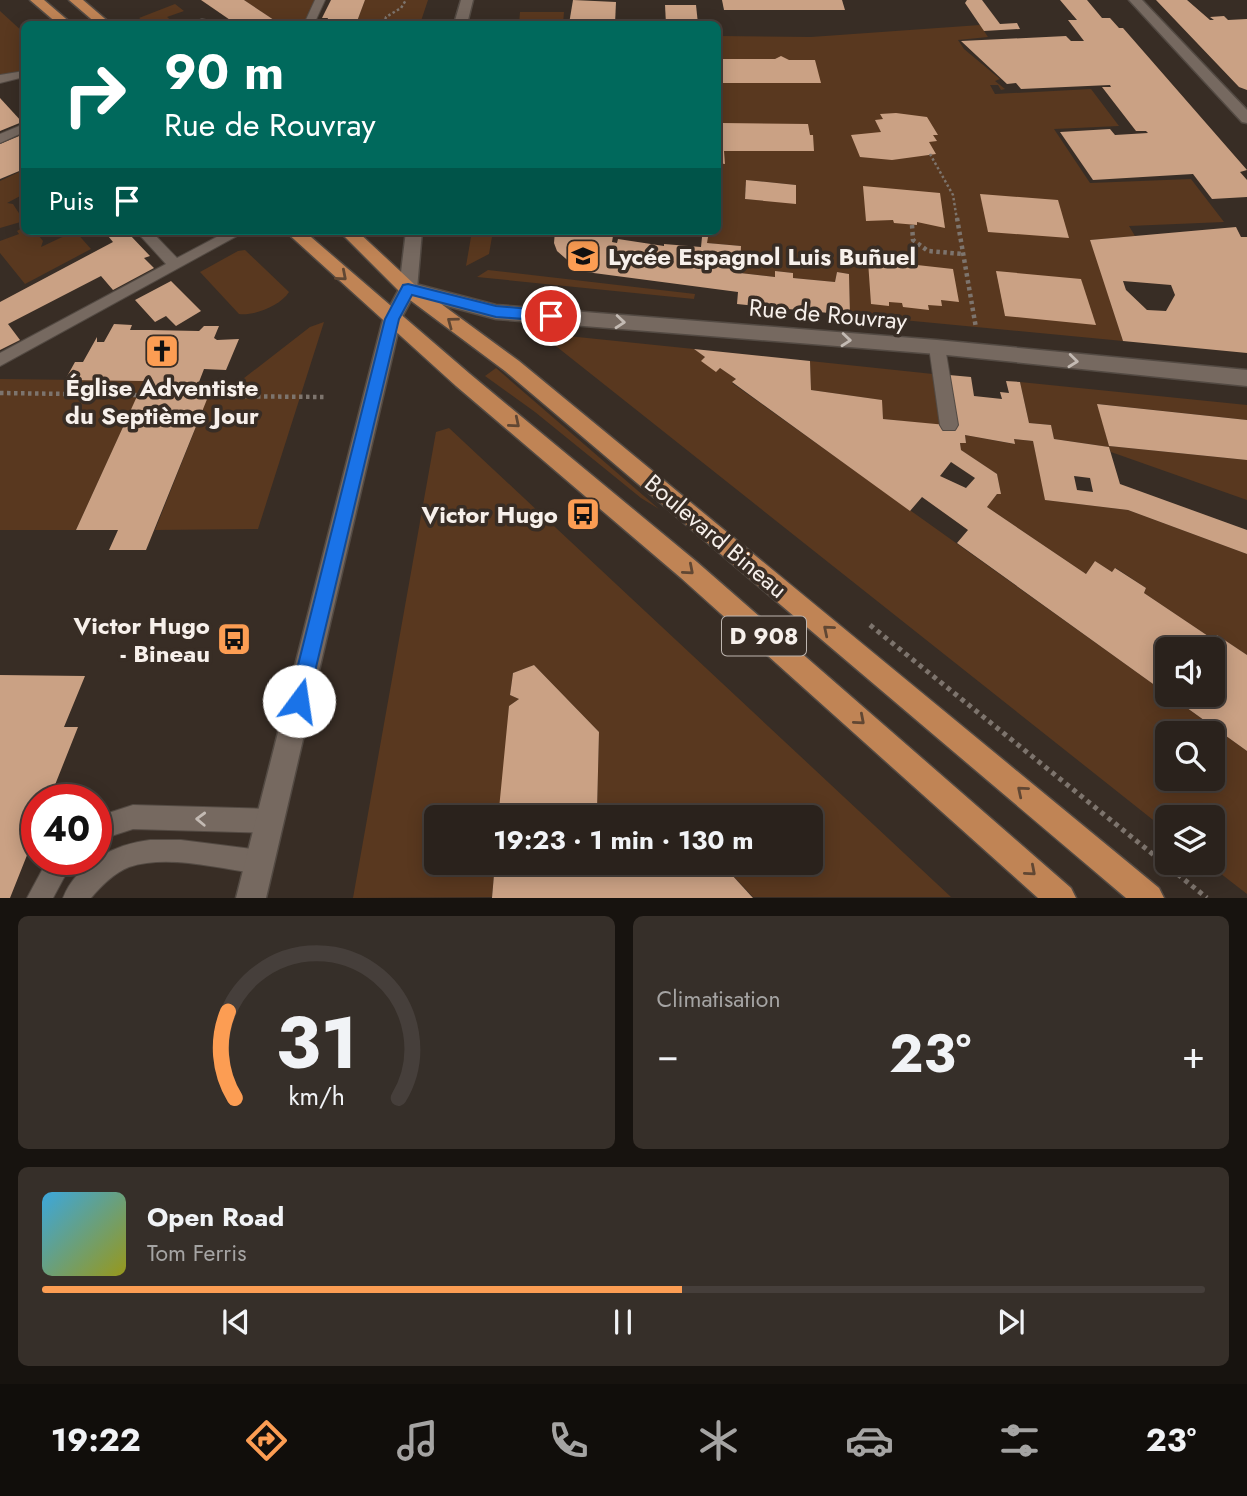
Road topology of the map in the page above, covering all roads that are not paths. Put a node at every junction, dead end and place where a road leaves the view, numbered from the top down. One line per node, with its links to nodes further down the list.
1 (36, 0): 6 (main road)
2 (75, 0): 7 (main road)
3 (320, 0): 8 (lane)
4 (467, 0): 9 (street)
5 (1135, 0): 12 (street)
6 (61, 21)
7 (100, 21)
8 (310, 21)
9 (462, 21)
10 (21, 75): 11 (lane)
11 (0, 79)
12 (1240, 103): 13 (street)
13 (1247, 119)
14 (21, 129): 15 (lane)
15 (0, 139)
16 (147, 235): 21 (lane)
17 (231, 235): 21 (lane)
18 (298, 235): 23 (main road, Boulevard Bineau / D 908, one-way to 23)
19 (351, 235): 22 (main road, Boulevard Bineau / D 908)
20 (414, 235): 22 (street)
21 (175, 265): 25 (lane)
22 (408, 289): 23 (street); 24 (street, Rue de Rouvray, one-way to 24); 36 (main road, Boulevard Bineau / D 908, one-way to 22)
23 (392, 319): 28 (street); 35 (main road, Boulevard Bineau / D 908, one-way to 35)
24 (937, 347): 26 (street, Rue de Rouvray, one-way to 26); 27 (lane)
25 (0, 360)
26 (1247, 378)
27 (949, 425)
28 (269, 821): 29 (lane, one-way to 29); 30 (street)
29 (112, 824)
30 (260, 862): 33 (lane); 34 (street)
31 (53, 875): 32 (lane)
32 (39, 898)
33 (75, 898)
34 (251, 898)
35 (1061, 898)
36 (1149, 898)

